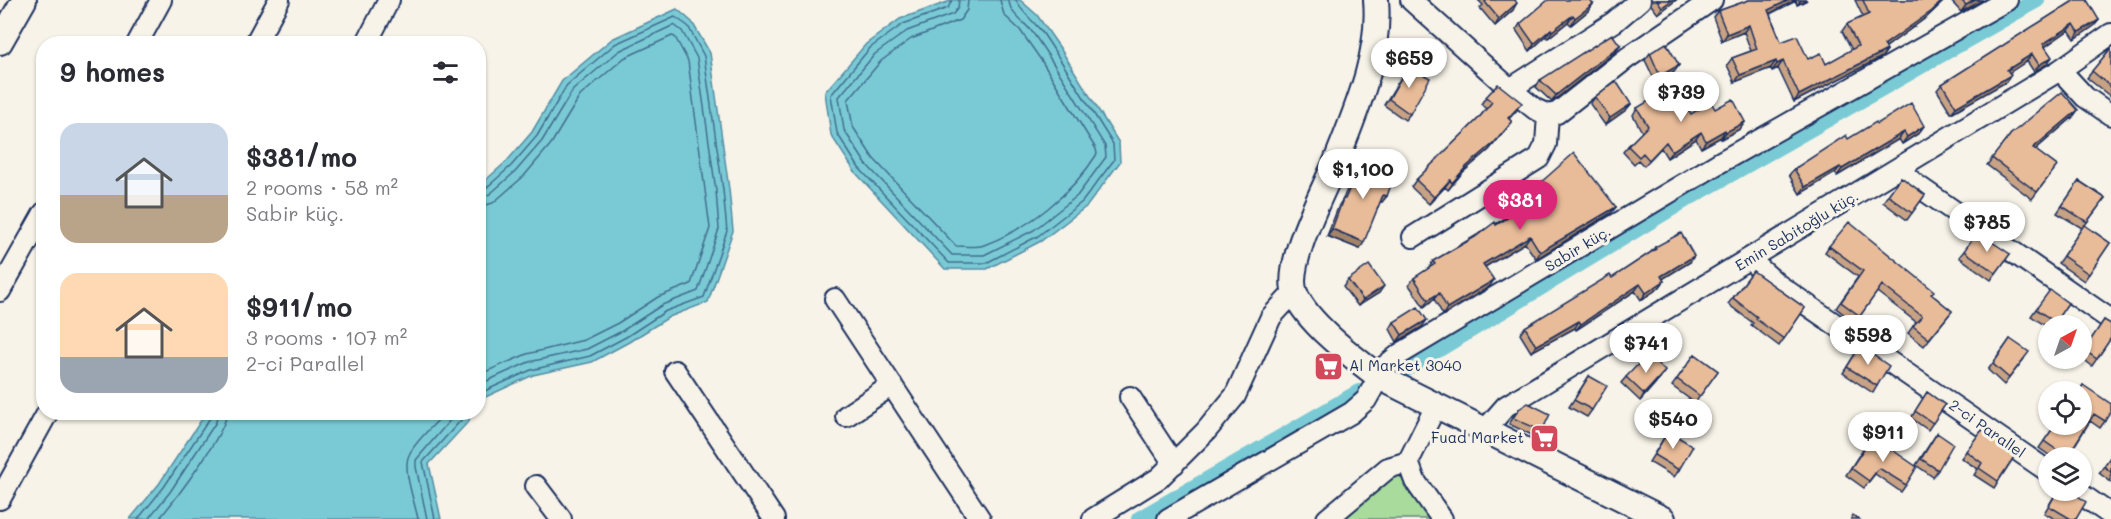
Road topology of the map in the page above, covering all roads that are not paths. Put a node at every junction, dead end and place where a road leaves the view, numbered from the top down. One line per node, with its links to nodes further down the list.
1 (24, 0): 14 (street)
2 (161, 0): 11 (street)
3 (279, 0): 12 (street)
4 (389, 0): 13 (street)
5 (1376, 0): 24 (street)
6 (1411, 0): 16 (street)
7 (1640, 0): 16 (street)
8 (1712, 0): 17 (street)
9 (2007, 0): 28 (street, Sabir küç.)
10 (2111, 34): 15 (street, Emin Sabitoğlu küç.)
11 (141, 36)
12 (259, 36)
13 (370, 36)
14 (0, 42)
15 (2060, 70): 18 (street); 19 (street, Emin Sabitoğlu küç.)
16 (1510, 89): 17 (street)
17 (1548, 115): 21 (street)
18 (2111, 115)
19 (1898, 169): 22 (street, Emin Sabitoğlu küç.); 26 (street)
20 (36, 227): 23 (street)
21 (1413, 237)
22 (1750, 260): 34 (street, Emin Sabitoğlu küç.); 37 (street, 2-ci Parallel)
23 (0, 291)
24 (1294, 292): 28 (street); 36 (street)
25 (835, 299): 29 (street)
26 (2111, 320)
27 (675, 371): 45 (street)
28 (1379, 377): 31 (street); 48 (street, Sabir küç.)
29 (892, 385): 32 (street); 46 (street)
30 (1130, 397): 36 (street)
31 (1436, 406): 34 (street); 35 (street)
32 (846, 416)
33 (44, 420): 39 (street)
34 (1485, 430): 43 (street)
35 (1408, 462): 49 (street); 50 (street)
36 (1174, 464): 41 (street)
37 (2038, 464)
38 (536, 486): 44 (street)
39 (0, 499)
40 (2091, 501): 42 (street)
41 (1117, 513): 47 (street)
42 (2111, 515)
43 (1652, 516)
44 (561, 519)
45 (774, 519)
46 (980, 519)
47 (1093, 519)
48 (1168, 519)
49 (1327, 519)
50 (1442, 519)

